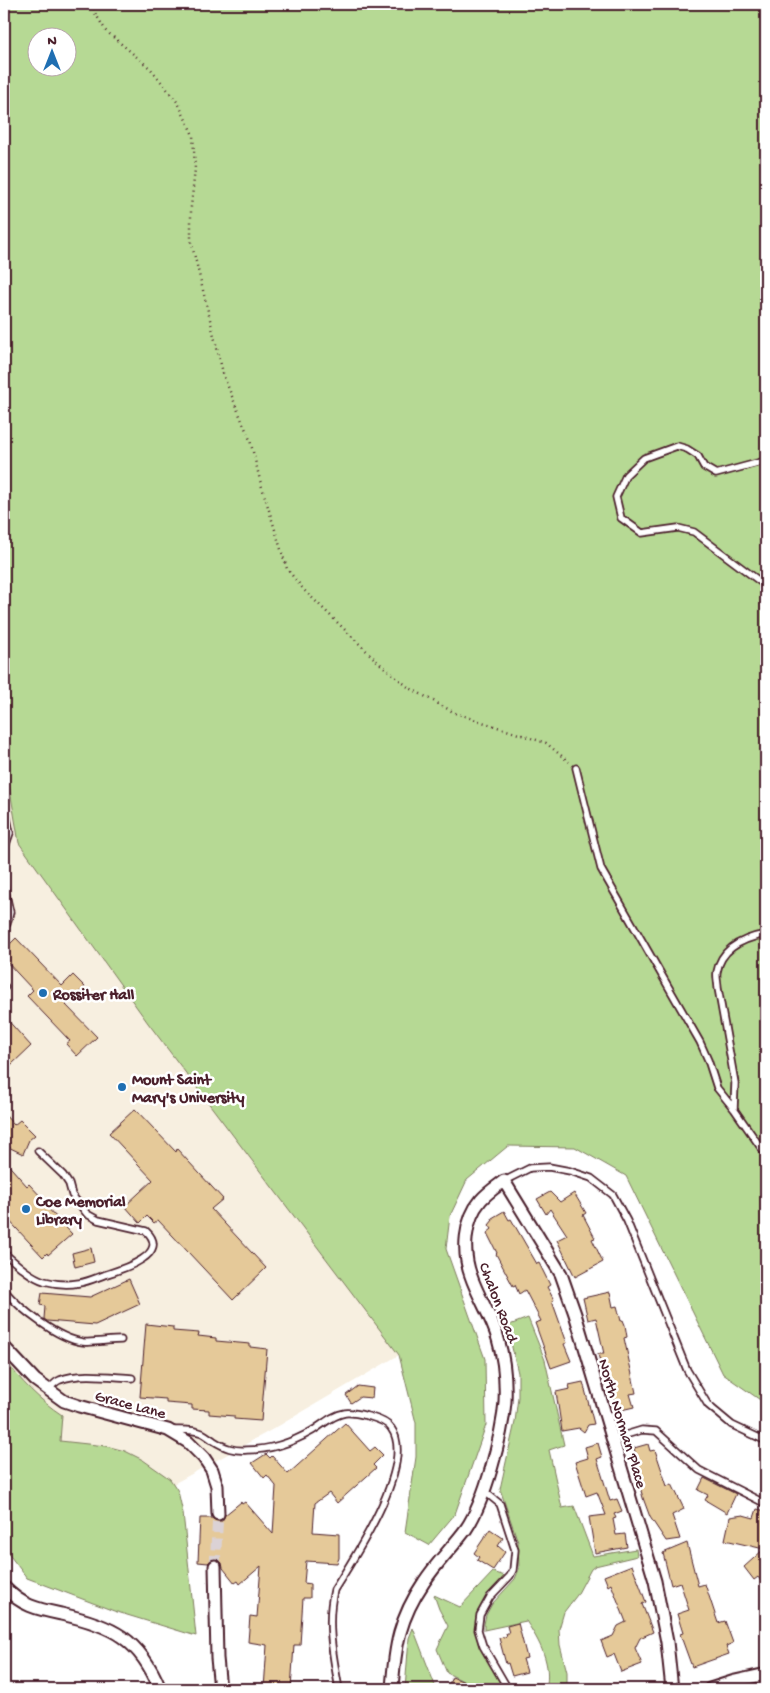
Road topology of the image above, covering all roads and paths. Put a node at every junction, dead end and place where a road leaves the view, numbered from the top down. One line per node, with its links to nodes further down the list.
1 (92, 4): 4 (path)
2 (761, 462): 3 (lane)
3 (766, 586)
4 (576, 768): 10 (lane)
5 (4, 803): 6 (lane)
6 (4, 850)
7 (4, 886): 8 (lane)
8 (4, 926)
9 (766, 934): 10 (lane)
10 (734, 1109): 12 (lane)
11 (38, 1151): 14 (lane)
12 (766, 1155)
13 (504, 1181): 21 (street, North Norman Place); 22 (lane, Chalon Road); 23 (street, Chalon Road)
14 (4, 1253)
15 (4, 1290): 16 (lane)
16 (122, 1340)
17 (4, 1347): 19 (street, Grace Lane)
18 (132, 1378): 19 (lane)
19 (48, 1390): 20 (street, Grace Lane)
20 (168, 1430): 25 (street, Grace Lane); 31 (lane)
21 (612, 1439): 24 (lane); 34 (street, North Norman Place)
22 (766, 1441)
23 (484, 1491): 32 (street, Chalon Road); 33 (lane)
24 (766, 1504)
25 (218, 1514)
26 (215, 1566): 30 (street)
27 (4, 1587): 29 (street)
28 (764, 1676): 35 (street)
29 (160, 1689)
30 (220, 1689)
31 (338, 1689)
32 (392, 1689)
33 (508, 1689)
34 (672, 1689)
35 (710, 1689)

